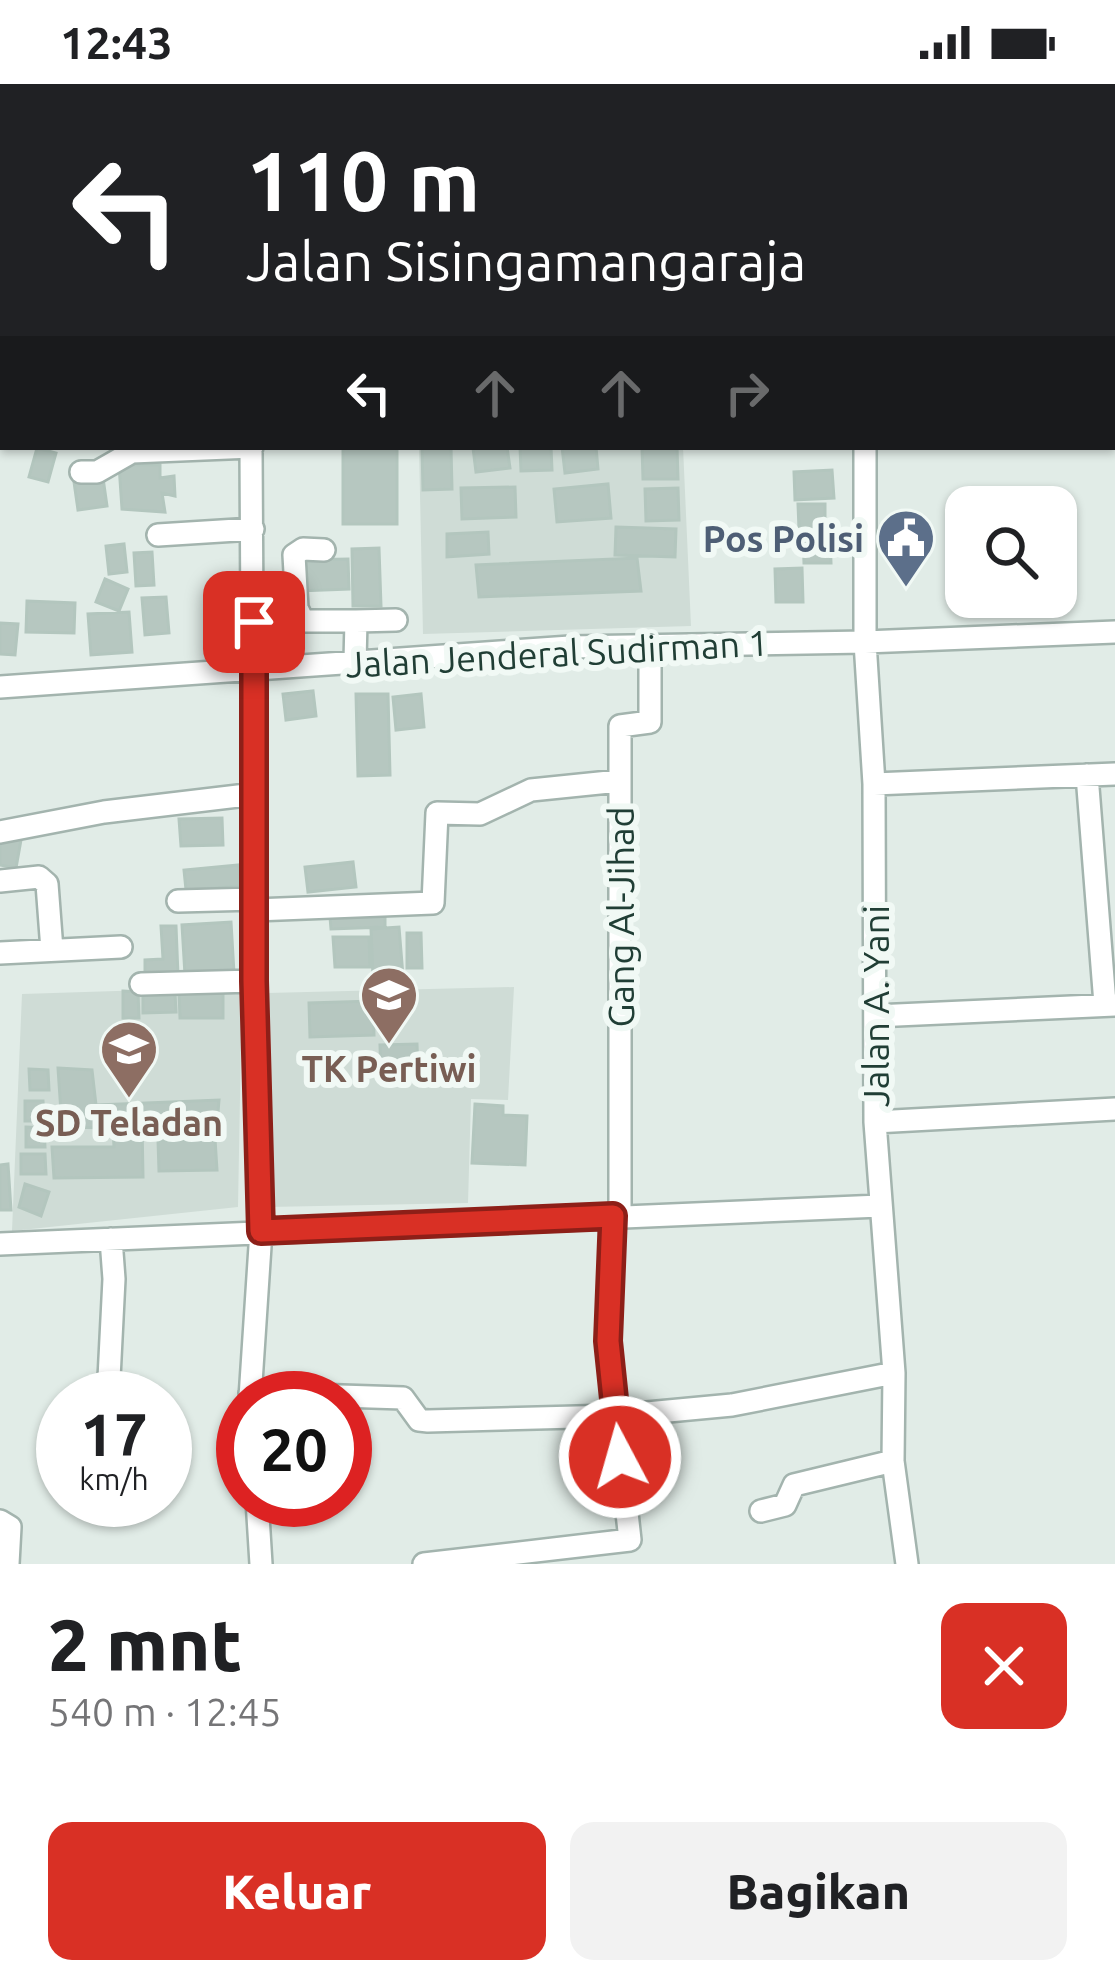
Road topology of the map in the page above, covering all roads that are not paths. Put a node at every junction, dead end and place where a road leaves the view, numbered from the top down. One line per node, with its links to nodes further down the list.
1 (180, 450): 4 (street)
2 (251, 450): 5 (street)
3 (866, 450): 12 (street, Jalan A. Yani)
4 (81, 472)
5 (253, 529): 6 (street); 16 (street)
6 (158, 535)
7 (325, 550): 10 (street)
8 (395, 620): 9 (street)
9 (356, 621): 10 (street); 14 (street)
10 (314, 622): 15 (street)
11 (1115, 632): 12 (street, Jalan Jenderal Sudirman 1)
12 (865, 642): 13 (street, Jalan Jenderal Sudirman 1); 21 (street, Jalan A. Yani)
13 (650, 645): 14 (street, Jalan Jenderal Sudirman 1); 20 (street, Gang Al-Jihad)
14 (355, 662): 15 (street, Jalan Jenderal Sudirman 1)
15 (309, 664): 16 (street, Jalan Jenderal Sudirman 1)
16 (255, 668): 17 (street, Jalan Jenderal Sudirman 1); 22 (street)
17 (0, 687)
18 (1115, 774): 19 (street)
19 (1087, 775): 21 (street); 32 (street)
20 (620, 781): 26 (street); 37 (street, Gang Al-Jihad)
21 (874, 784): 33 (street, Jalan A. Yani)
22 (255, 794): 23 (street); 26 (street)
23 (0, 832)
24 (0, 881): 28 (street)
25 (178, 901): 26 (street)
26 (255, 904): 30 (street)
27 (121, 947): 28 (street)
28 (52, 950): 29 (street)
29 (0, 953)
30 (254, 981): 31 (street); 38 (street)
31 (140, 984)
32 (1110, 1005): 33 (street)
33 (874, 1016): 35 (street, Jalan A. Yani)
34 (1115, 1109): 35 (street)
35 (875, 1122): 36 (street, Jalan A. Yani)
36 (880, 1206): 37 (street); 43 (street, Jalan A. Yani)
37 (616, 1215): 38 (street); 45 (street, Gang Al-Jihad)
38 (261, 1231): 39 (street); 42 (street)
39 (111, 1239): 40 (street); 41 (street)
40 (0, 1244)
41 (109, 1371)
42 (252, 1371)
43 (894, 1373): 45 (street); 46 (street, Jalan A. Yani)
44 (372, 1398): 45 (street)
45 (615, 1416): 50 (street, Gang Al-Jihad)
46 (892, 1461): 47 (street); 55 (street, Jalan A. Yani)
47 (760, 1511)
48 (0, 1521): 51 (street)
49 (259, 1527): 52 (street)
50 (628, 1540): 53 (street); 54 (street, Gang Al-Jihad)
51 (8, 1564)
52 (261, 1564)
53 (424, 1564)
54 (635, 1564)
55 (907, 1564)

